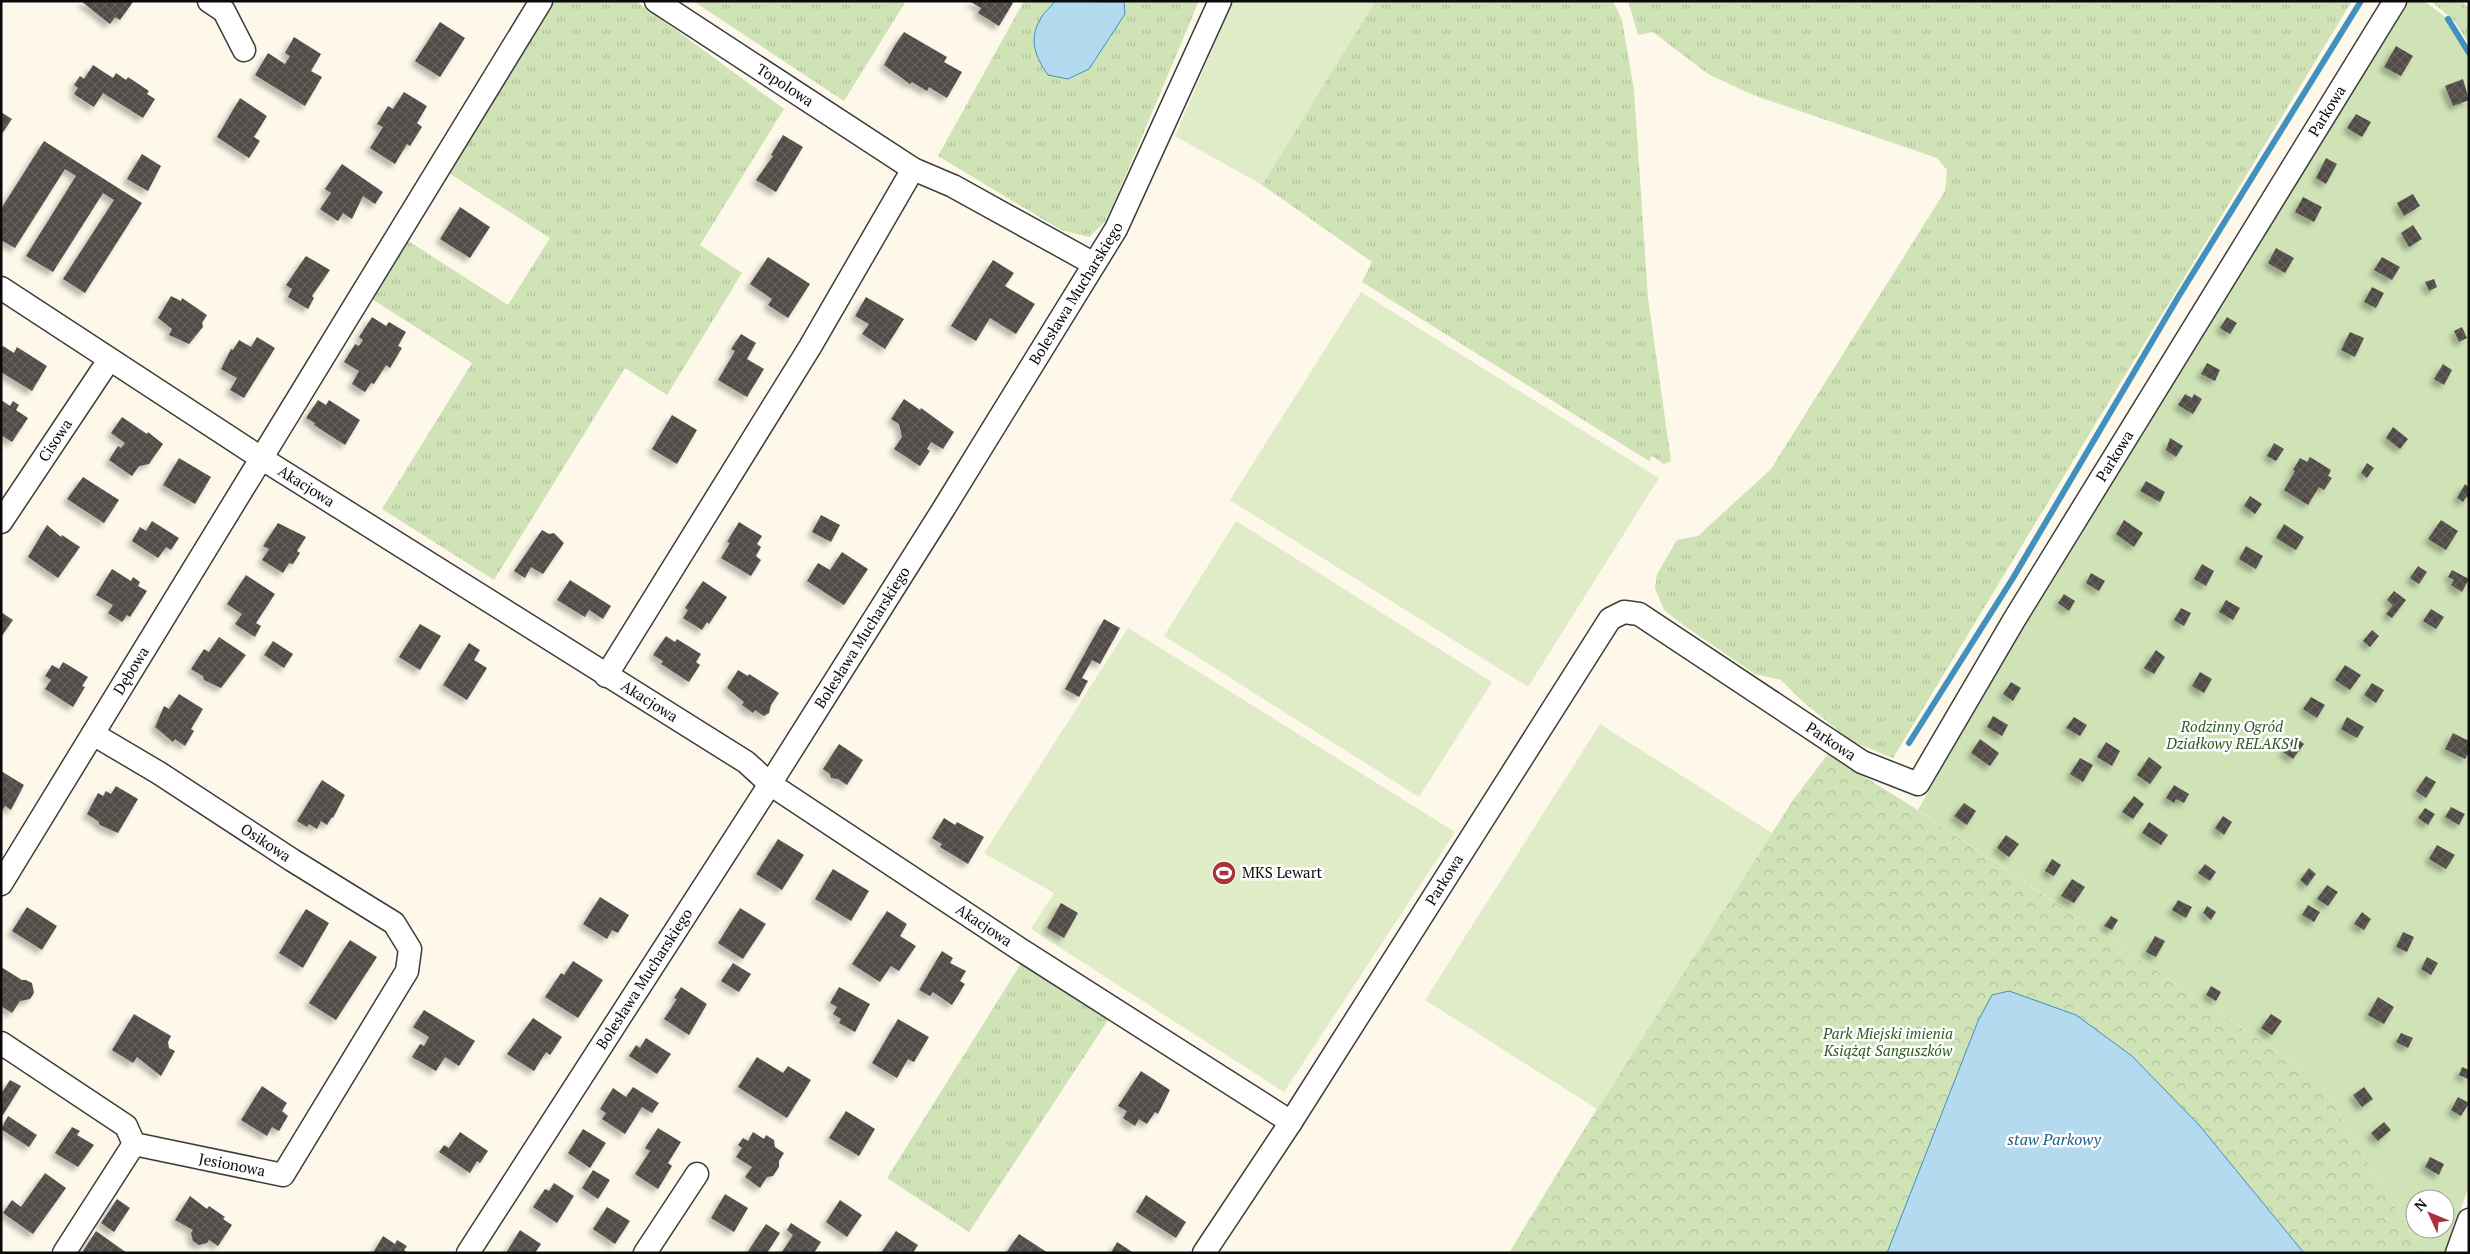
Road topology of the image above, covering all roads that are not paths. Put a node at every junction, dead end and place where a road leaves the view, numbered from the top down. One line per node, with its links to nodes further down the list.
1 (209, 1): 6 (street)
2 (541, 1): 11 (street, Dębowa)
3 (656, 1): 7 (street, Topolowa)
4 (1220, 1): 8 (street, Bolesława Mucharskiego)
5 (2395, 1): 19 (street, Parkowa)
6 (244, 50)
7 (913, 169): 8 (street, Topolowa); 13 (street)
8 (1094, 264): 15 (street, Bolesława Mucharskiego)
9 (1, 288): 10 (street, Akacjowa)
10 (109, 360): 11 (street, Akacjowa); 12 (street, Cisowa)
11 (261, 458): 13 (street, Akacjowa); 14 (street, Dębowa)
12 (1, 522)
13 (606, 676): 15 (street, Akacjowa)
14 (93, 734): 16 (street, Dębowa); 17 (street, Osikowa)
15 (770, 784): 19 (street, Akacjowa); 24 (street, Bolesława Mucharskiego)
16 (1, 884)
17 (407, 972): 20 (street, Jesionowa)
18 (1, 1043): 20 (street)
19 (1290, 1122): 26 (street, Parkowa)
20 (134, 1144): 23 (street)
21 (697, 1174): 25 (street)
22 (2469, 1220): 27 (street)
23 (64, 1253)
24 (468, 1253)
25 (645, 1253)
26 (1204, 1253)
27 (2457, 1253)

